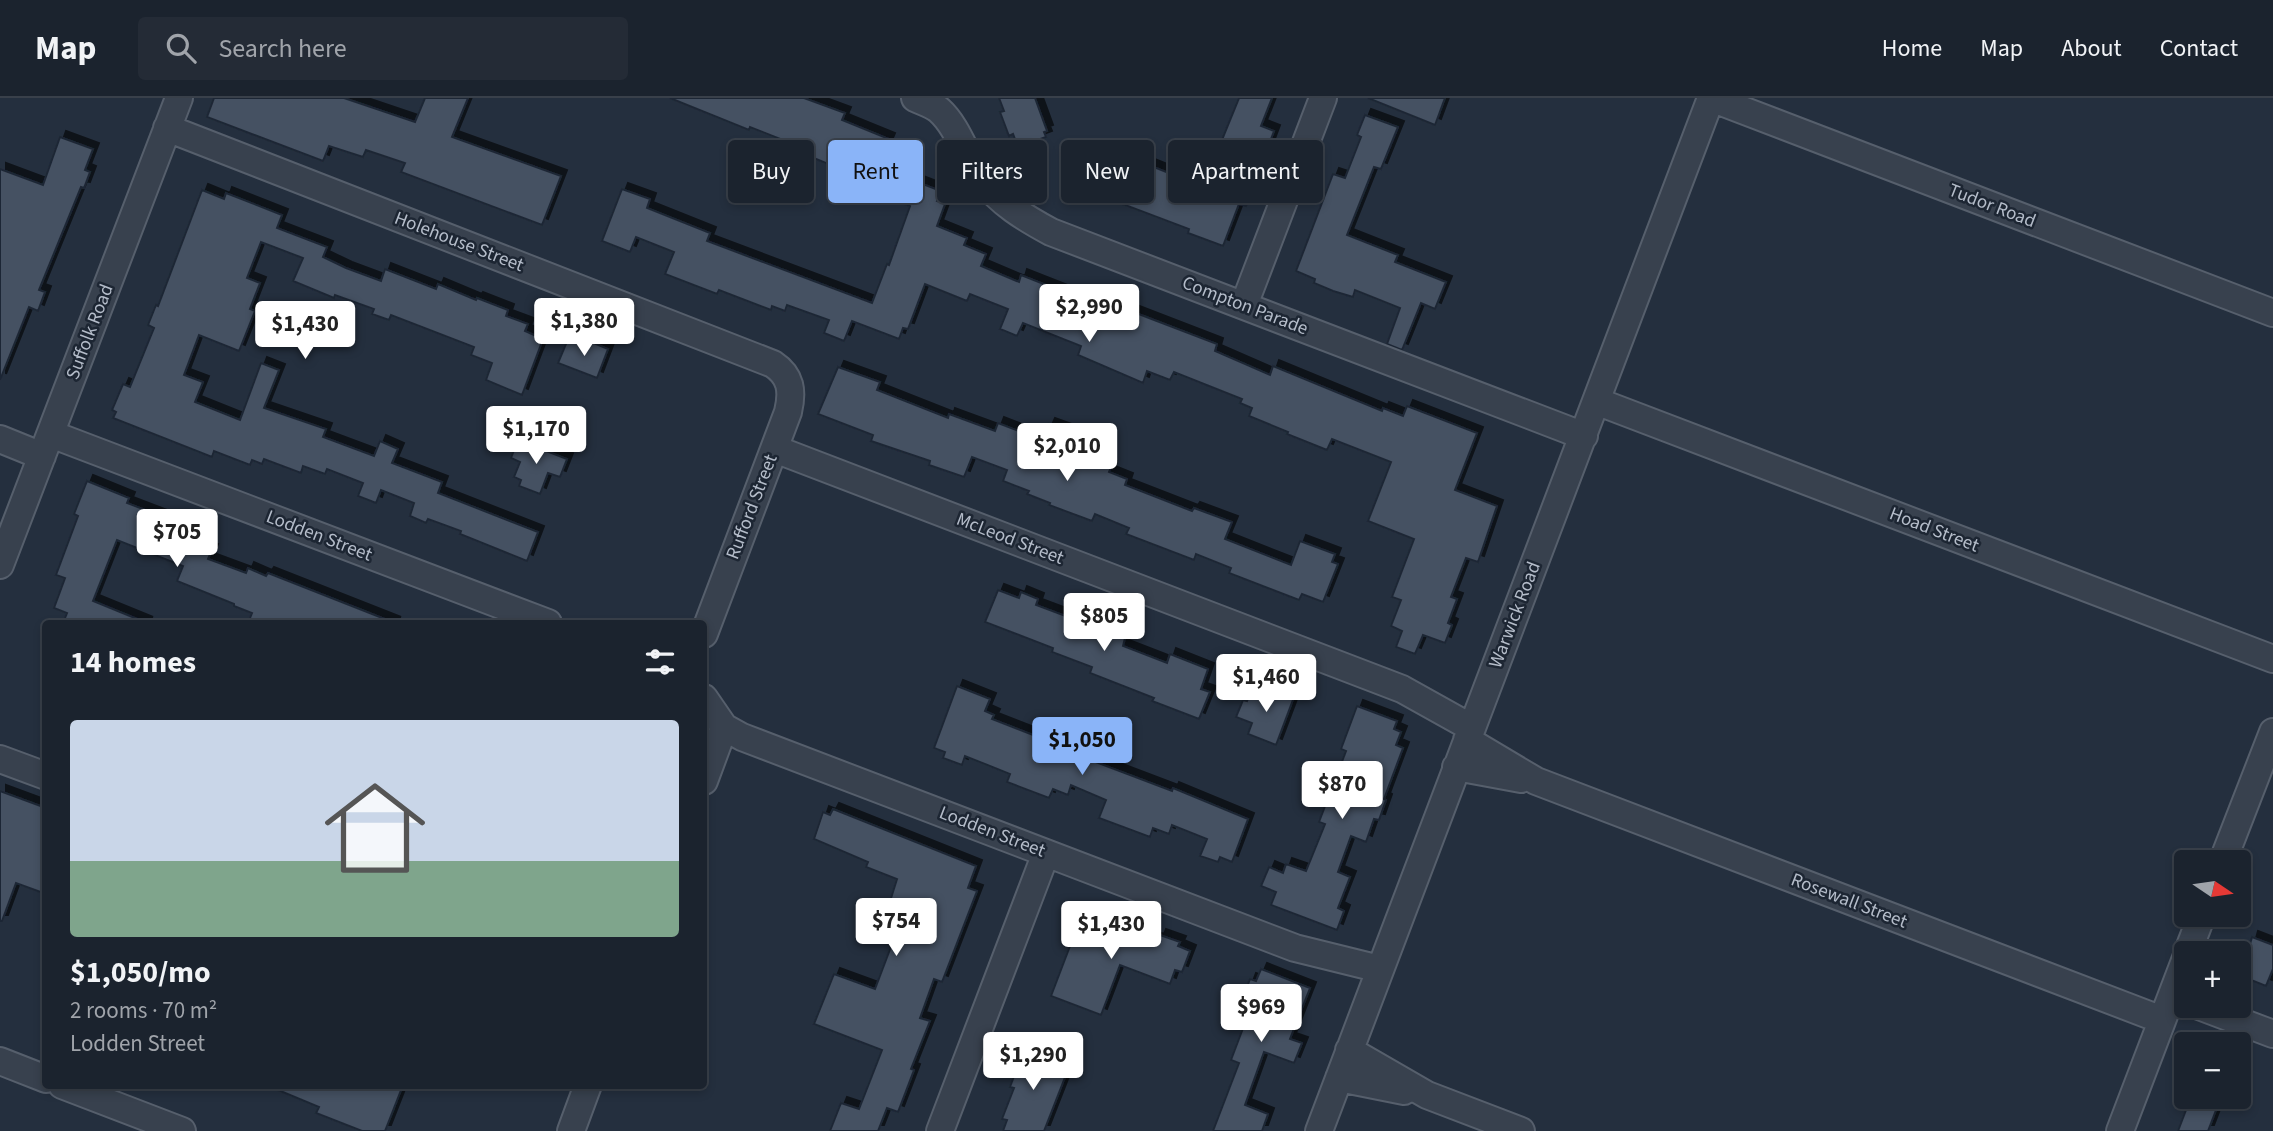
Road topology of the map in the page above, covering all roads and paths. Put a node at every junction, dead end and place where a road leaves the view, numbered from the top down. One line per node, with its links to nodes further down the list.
1 (179, 98): 6 (street, Suffolk Road)
2 (915, 98): 5 (street, Compton Parade)
3 (1323, 98): 7 (street)
4 (1711, 98): 8 (street, Tudor Road); 10 (street, Warwick Road)
5 (952, 107): 7 (street, Compton Parade)
6 (167, 128): 9 (street, Holehouse Street); 13 (street, Suffolk Road)
7 (1244, 305): 11 (street, Compton Parade)
8 (2273, 313)
9 (787, 377): 14 (street, Rufford Street)
10 (1596, 401): 11 (street, Warwick Road); 18 (street, Hoad Street)
11 (1584, 436): 20 (street, Warwick Road)
12 (0, 439): 13 (street, Lodden Street)
13 (47, 445): 15 (street, Suffolk Road); 16 (street, Lodden Street)
14 (775, 449): 17 (street, Rufford Street); 20 (street, McLeod Street)
15 (0, 565)
16 (540, 620)
17 (707, 626)
18 (2273, 659)
19 (707, 702): 21 (street, Lodden Street)
20 (1473, 724): 24 (street, Warwick Road); 27 (street, Rosewall Street)
21 (724, 727): 25 (street); 29 (street, Lodden Street)
22 (2273, 733): 28 (street)
23 (0, 759): 26 (street)
24 (1457, 767): 27 (street, Rosewall Street); 30 (street, Warwick Road)
25 (707, 773)
26 (42, 775)
27 (1536, 781): 31 (street, Rosewall Street)
28 (2227, 850)
29 (1046, 853): 30 (street, Lodden Street); 44 (street)
30 (1376, 980): 34 (street, Warwick Road)
31 (2173, 1005): 47 (street)
32 (2231, 1018): 33 (street)
33 (2273, 1034)
34 (1349, 1050): 37 (street, Warwick Road); 40 (street)
35 (0, 1061): 36 (street)
36 (42, 1077)
37 (1339, 1078): 40 (street); 45 (street, Warwick Road)
38 (68, 1089): 41 (street)
39 (587, 1089): 43 (street)
40 (1427, 1095): 46 (street)
41 (117, 1119): 42 (street)
42 (182, 1131)
43 (571, 1131)
44 (940, 1131)
45 (1319, 1131)
46 (1521, 1131)
47 (2120, 1131)

